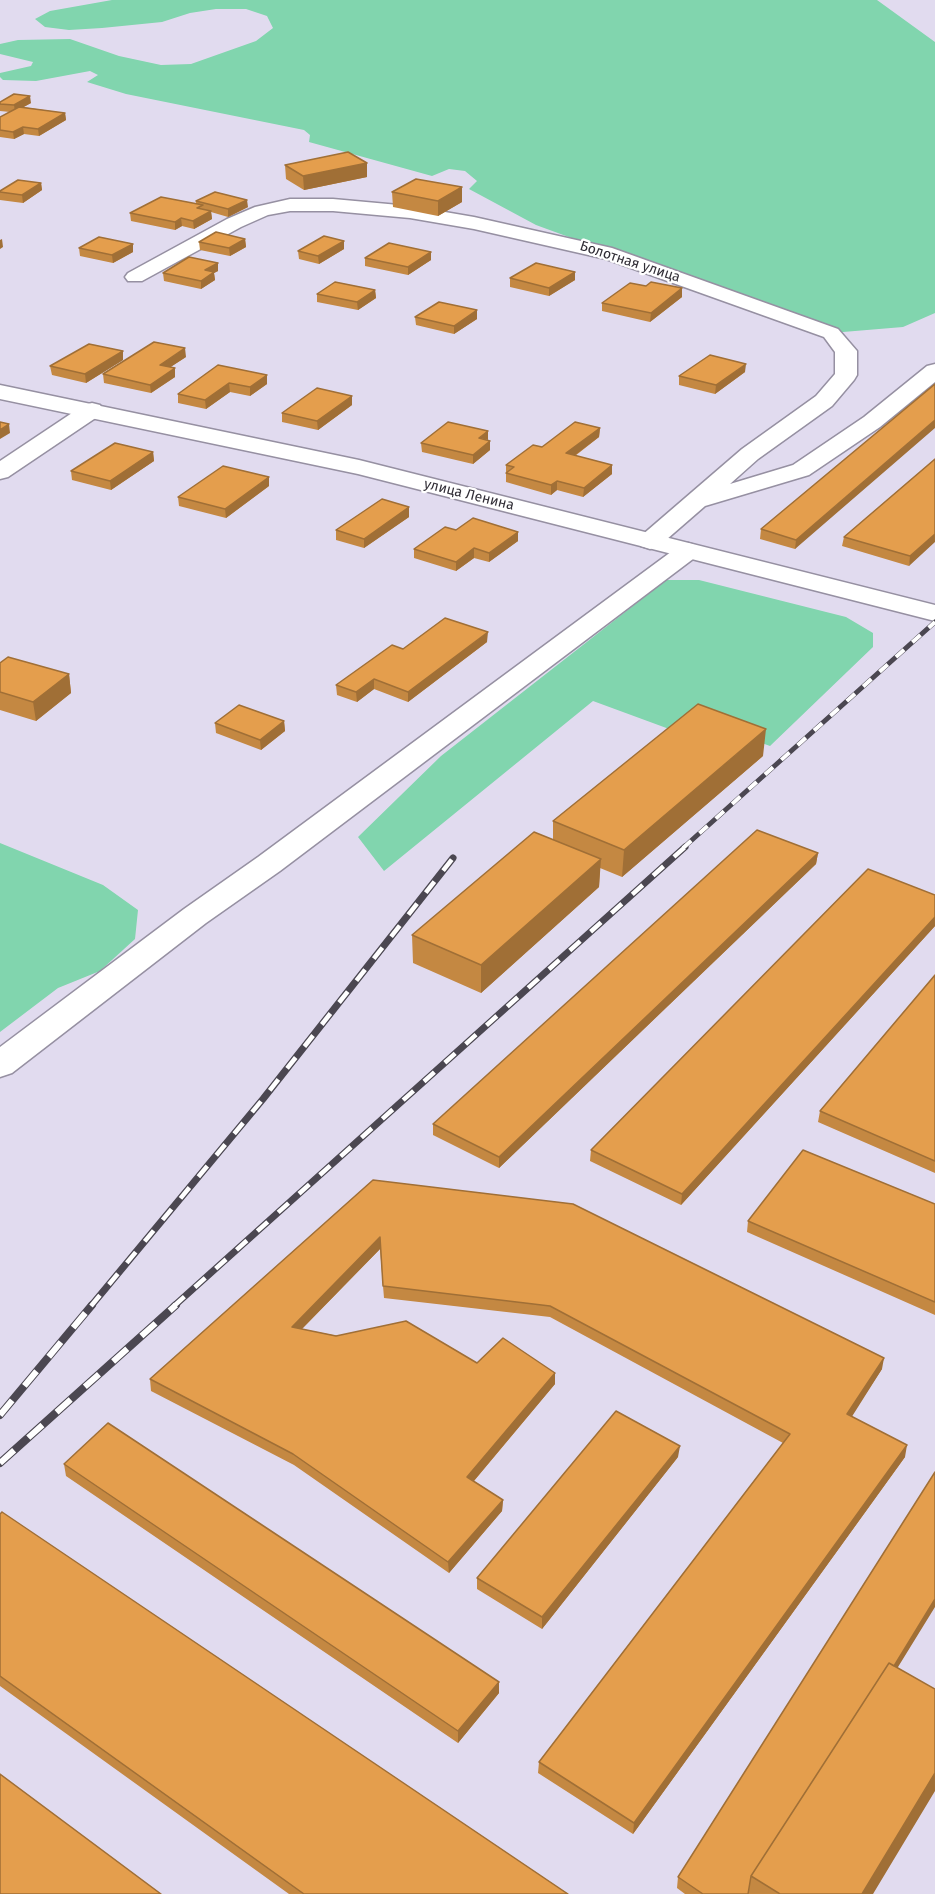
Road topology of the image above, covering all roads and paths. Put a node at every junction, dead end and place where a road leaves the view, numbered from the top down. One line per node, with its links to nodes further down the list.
1 (135, 277): 6 (street, Болотная улица)
2 (935, 371): 6 (street)
3 (0, 392): 4 (street, улица Ленина)
4 (92, 410): 5 (street); 7 (street, улица Ленина)
5 (0, 472)
6 (695, 502): 7 (street, Болотная улица)
7 (650, 542): 8 (street, улица Ленина)
8 (688, 551): 9 (street, улица Ленина); 10 (street)
9 (935, 613)
10 (0, 1065)

